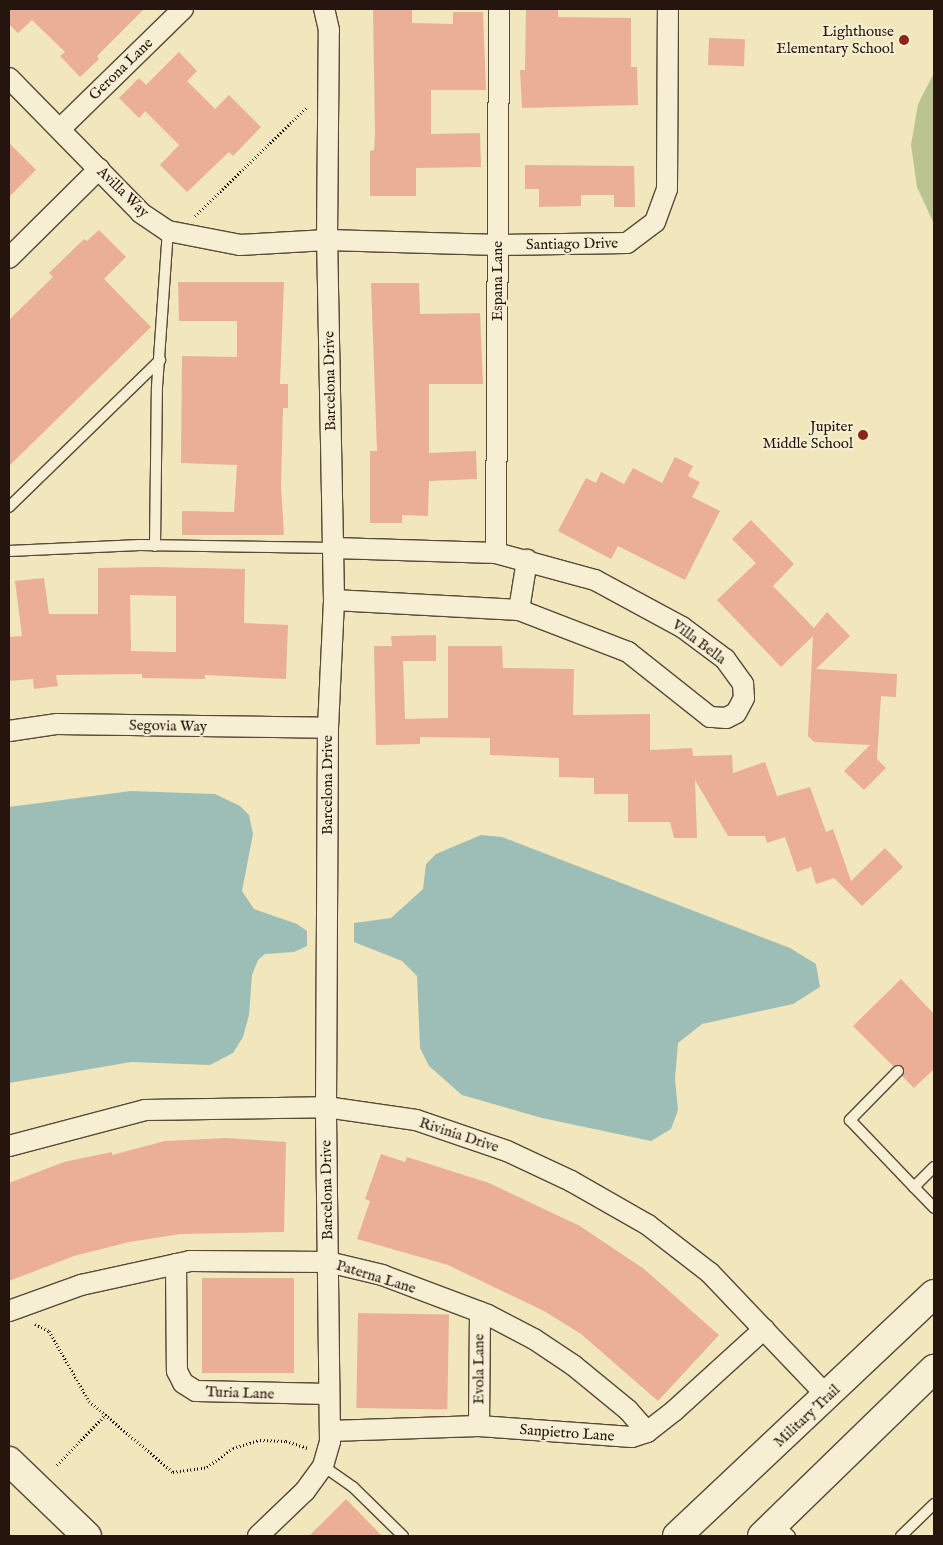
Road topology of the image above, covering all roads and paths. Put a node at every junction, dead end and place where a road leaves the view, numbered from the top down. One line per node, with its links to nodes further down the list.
1 (183, 9): 7 (street, Gerona Lane)
2 (324, 9): 11 (street, Barcelona Drive)
3 (499, 9): 12 (street, Espana Lane)
4 (668, 9): 12 (street, Santiago Drive)
5 (9, 78): 7 (street, Avilla Way)
6 (309, 105): 9 (path)
7 (60, 129): 8 (street, Avilla Way)
8 (99, 169): 10 (street, Avilla Way); 13 (street)
9 (194, 216)
10 (168, 231): 11 (street, Avilla Way); 14 (lane)
11 (327, 240): 12 (street, Santiago Drive); 17 (street, Barcelona Drive)
12 (499, 245): 19 (street, Espana Lane)
13 (9, 258)
14 (160, 360): 15 (lane); 16 (lane)
15 (9, 507)
16 (155, 546): 17 (lane); 18 (lane)
17 (334, 548): 19 (street, Villa Bella); 21 (street, Barcelona Drive)
18 (9, 551)
19 (496, 553): 20 (street, Villa Bella)
20 (527, 560): 22 (street); 22 (street, Villa Bella)
21 (334, 600): 22 (street, Villa Bella); 23 (street, Barcelona Drive)
22 (519, 610)
23 (328, 728): 24 (street, Segovia Way); 26 (street, Barcelona Drive)
24 (9, 730)
25 (898, 1072): 29 (lane)
26 (326, 1107): 27 (street, Rivinia Drive); 31 (street, Barcelona Drive); 36 (street, Rivinia Drive)
27 (9, 1146)
28 (934, 1167): 29 (lane)
29 (914, 1187): 30 (lane)
30 (934, 1208)
31 (328, 1262): 32 (street, Paterna Lane); 35 (street, Paterna Lane); 38 (street, Barcelona Drive)
32 (176, 1264): 34 (street, Paterna Lane); 38 (street, Turia Lane)
33 (934, 1294): 39 (main road, Military Trail)
34 (11, 1310): 40 (path)
35 (480, 1312): 41 (street, Evola Lane); 43 (street, Paterna Lane)
36 (764, 1329): 39 (street, Rivinia Drive); 43 (street)
37 (934, 1369): 49 (main road)
38 (329, 1394): 42 (street, Barcelona Drive)
39 (828, 1397): 53 (main road, Military Trail)
40 (106, 1414): 44 (path); 46 (path)
41 (479, 1426): 42 (street, Sanpietro Lane); 43 (street, Sanpietro Lane)
42 (330, 1431): 47 (street, Barcelona Drive)
43 (647, 1432)
44 (310, 1449)
45 (9, 1461): 50 (main road)
46 (57, 1465)
47 (323, 1466): 51 (street, Barcelona Drive); 52 (lane)
48 (934, 1504): 54 (lane)
49 (776, 1532)
50 (87, 1536)
51 (258, 1536)
52 (403, 1536)
53 (677, 1536)
54 (901, 1536)

